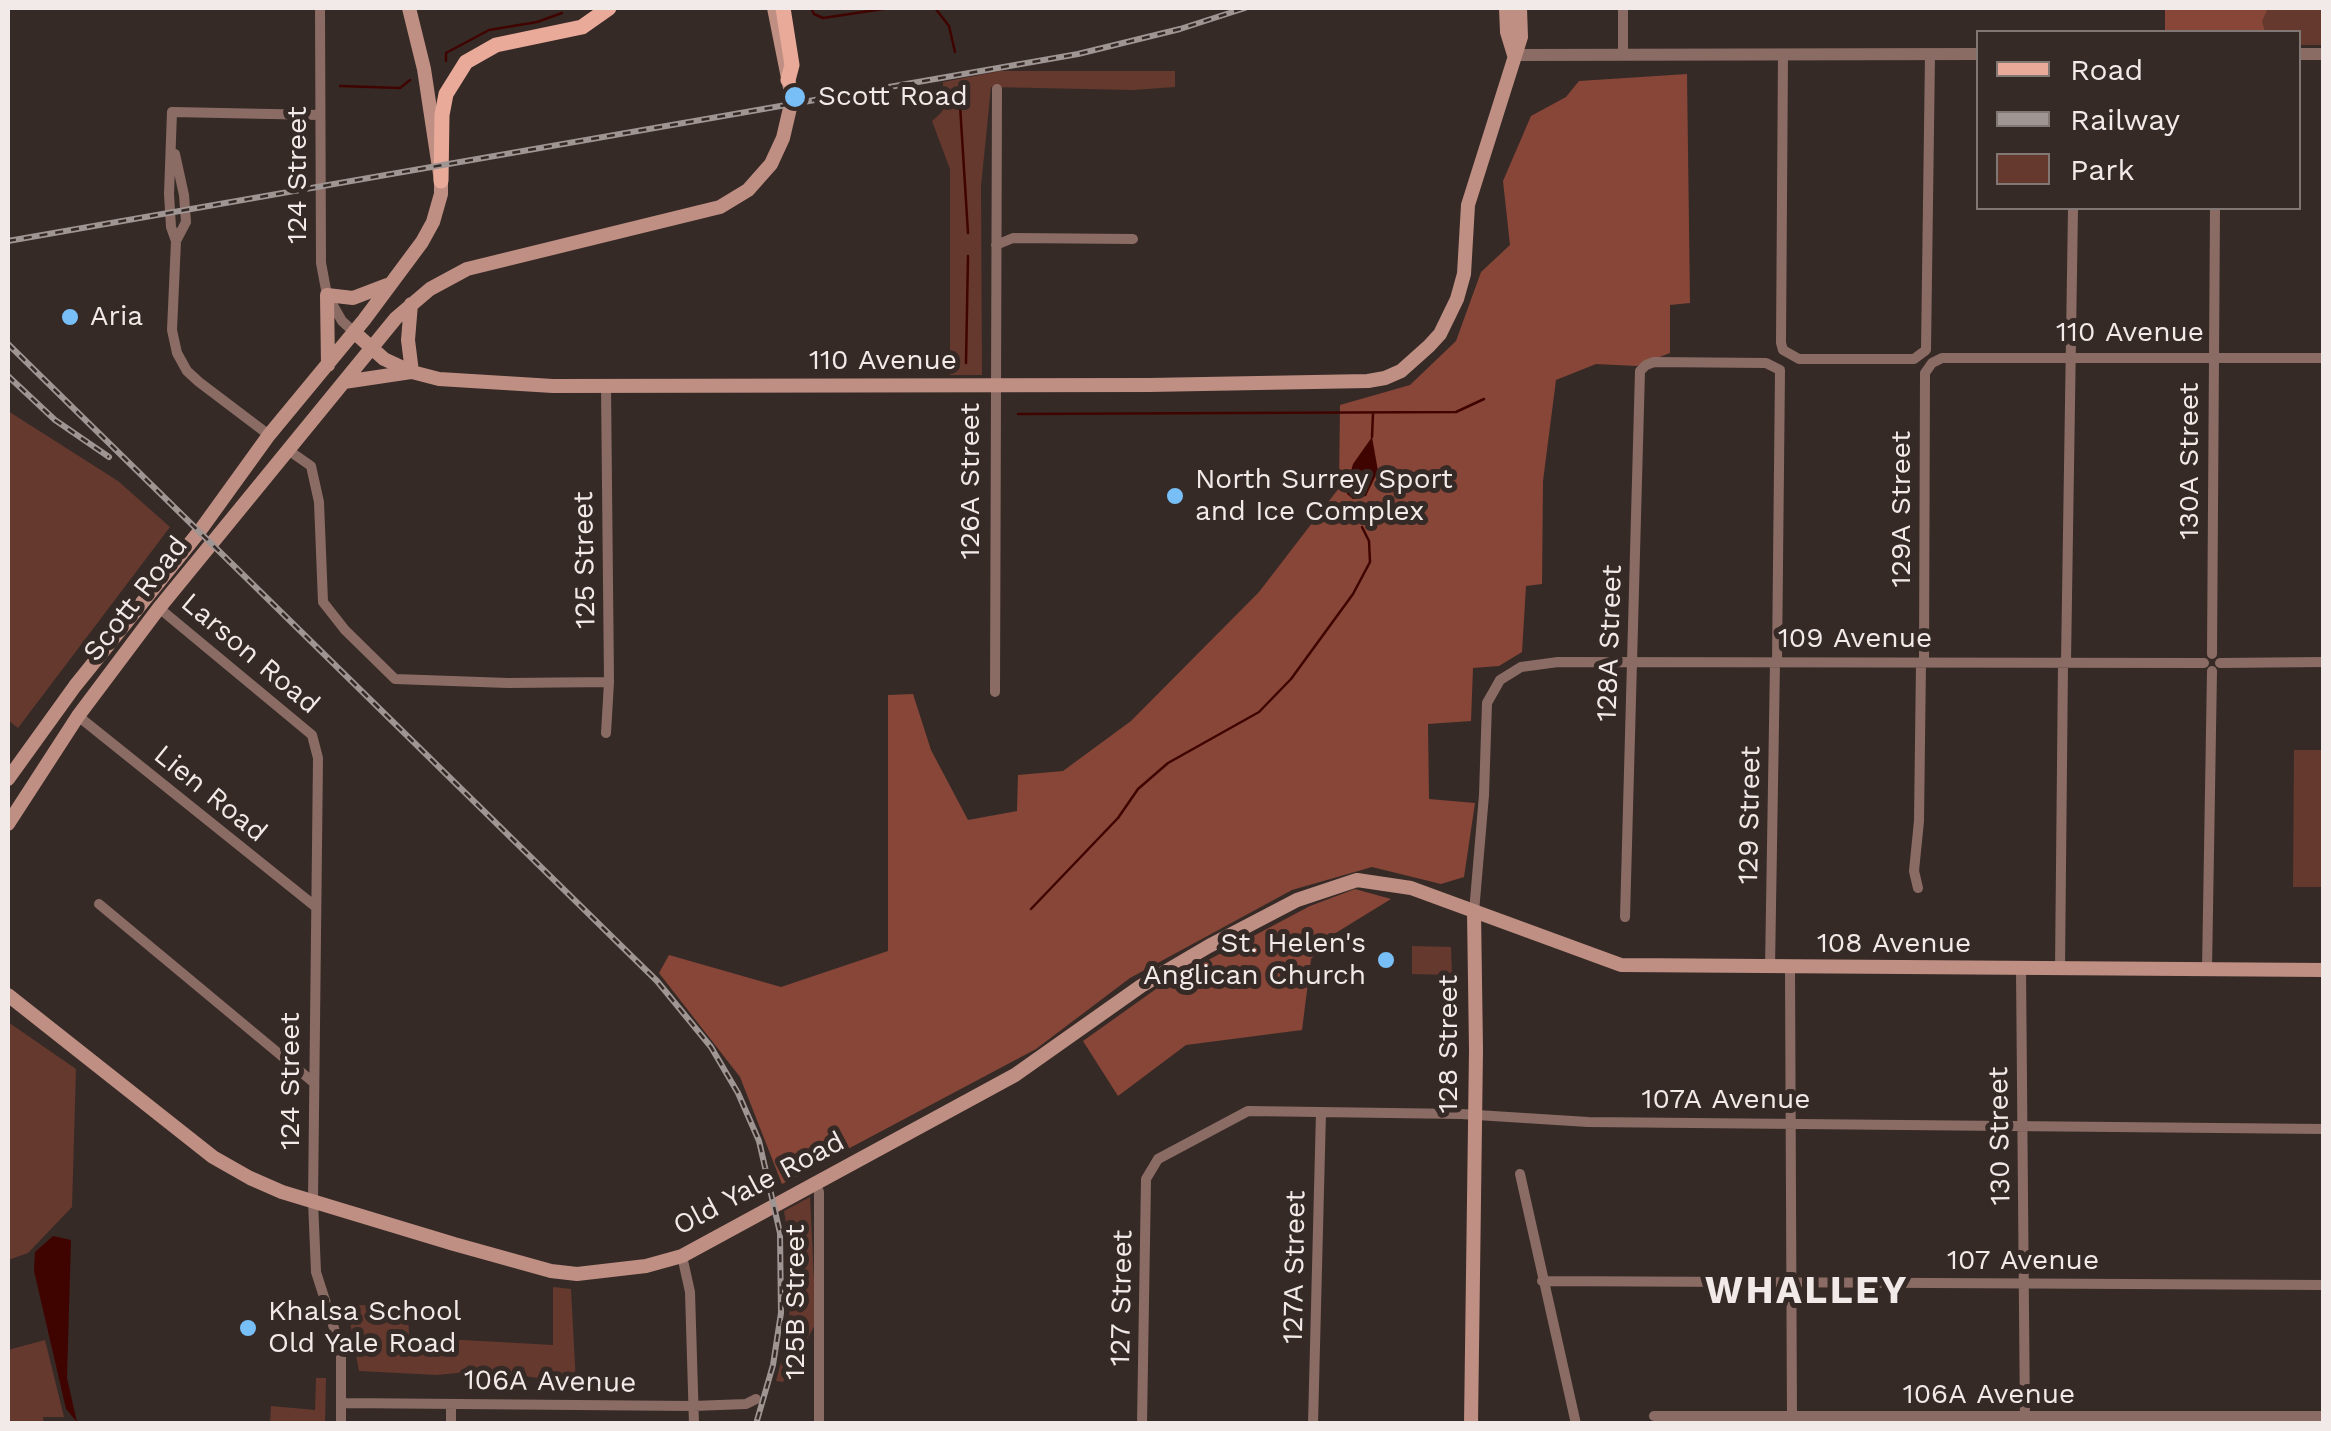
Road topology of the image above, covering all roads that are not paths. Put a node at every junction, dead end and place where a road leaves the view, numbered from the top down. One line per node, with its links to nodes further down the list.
1 (320, 8): 17 (street, 124 Street)
2 (409, 8): 18 (main road, Scott Road)
3 (609, 8): 18 (main road)
4 (774, 8): 14 (main road)
5 (784, 8): 14 (main road)
6 (1506, 8): 13 (main road)
7 (1520, 8): 13 (main road)
8 (1623, 8): 9 (street)
9 (1623, 54): 10 (street); 13 (street)
10 (1783, 54): 11 (street); 11 (street)
11 (1930, 54): 12 (street)
12 (1976, 54)
13 (1514, 55): 37 (main road, 110 Avenue)
14 (789, 84)
15 (997, 90): 22 (street, 126A Street)
16 (790, 108): 25 (main road, Scott Road)
17 (320, 115): 24 (street, 124 Street); 38 (street)
18 (441, 180): 23 (main road, Scott Road)
19 (2072, 210): 28 (street)
20 (2215, 210): 29 (street, 130A Street)
21 (1133, 239): 22 (street)
22 (996, 245): 37 (street, 126A Street)
23 (392, 282): 24 (main road); 26 (main road, Scott Road)
24 (327, 295): 26 (street, 124 Street); 32 (main road)
25 (411, 304): 27 (main road, Scott Road); 34 (main road)
26 (354, 332): 27 (main road, 110 Avenue); 32 (main road, Scott Road)
27 (371, 347): 34 (main road, 110 Avenue); 35 (main road, Scott Road)
28 (2070, 357): 29 (street, 110 Avenue); 31 (street, 110 Avenue); 44 (street)
29 (2214, 358): 30 (street, 110 Avenue); 46 (street, 130A Street)
30 (2324, 358)
31 (1936, 360): 43 (street, 129A Street)
32 (328, 364): 38 (main road, Scott Road)
33 (1780, 370): 41 (street, 128A Street); 42 (street, 129 Street)
34 (412, 372): 35 (main road); 36 (main road, 110 Avenue)
35 (344, 382): 39 (main road, Scott Road)
36 (606, 386): 37 (main road, 110 Avenue); 48 (street, 125 Street)
37 (993, 386): 49 (street, 126A Street)
38 (269, 435): 53 (main road, Scott Road)
39 (288, 450): 40 (main road, Scott Road); 48 (street)
40 (158, 608): 50 (main road, Scott Road); 52 (street, Larson Road)
41 (1632, 662): 42 (street, 109 Avenue); 47 (street, 109 Avenue); 59 (street, 128A Street)
42 (1776, 662): 43 (street, 109 Avenue); 60 (street, 129 Street)
43 (1922, 662): 44 (street, 109 Avenue); 55 (street, 129A Street)
44 (2065, 662): 46 (street, 109 Avenue); 63 (street)
45 (2324, 662): 46 (street, 109 Avenue)
46 (2212, 663): 64 (street, 130A Street)
47 (1508, 674): 58 (street, 128 Street)
48 (609, 682): 51 (street, 125 Street)
49 (995, 692)
50 (78, 716): 54 (main road, Scott Road); 57 (street, Lien Road)
51 (606, 733)
52 (312, 735): 57 (street, 124 Street)
53 (8, 779)
54 (8, 824)
55 (1918, 888)
56 (98, 904): 67 (street)
57 (316, 906): 67 (street, 124 Street)
58 (1474, 912): 60 (main road, 108 Avenue); 69 (main road, 128 Street); 75 (main road, Old Yale Road)
59 (1625, 917)
60 (1770, 968): 62 (main road, 108 Avenue)
61 (2021, 968): 62 (main road, 108 Avenue); 63 (main road, 108 Avenue); 71 (street, 130 Street)
62 (1790, 969): 70 (street)
63 (2060, 969): 64 (main road, 108 Avenue)
64 (2207, 970): 65 (main road, 108 Avenue)
65 (2324, 970)
66 (8, 994): 76 (main road, Old Yale Road)
67 (313, 1082): 76 (street, 124 Street)
68 (1320, 1112): 69 (street, 107A Avenue); 73 (street, 107A Avenue); 95 (street, 127A Street)
69 (1474, 1115): 70 (street, 107A Avenue); 96 (main road, 128 Street)
70 (1792, 1123): 71 (street, 107A Avenue); 79 (street)
71 (2022, 1124): 72 (street, 107A Avenue); 80 (street, 130 Street)
72 (2324, 1129)
73 (1149, 1174): 94 (street, 127 Street)
74 (1520, 1174): 78 (street)
75 (814, 1182): 77 (main road, Old Yale Road); 93 (street, 125B Street)
76 (313, 1201): 77 (main road, Old Yale Road); 83 (street, 124 Street)
77 (682, 1256): 85 (street)
78 (1542, 1281): 79 (street, 107 Avenue); 97 (street)
79 (1792, 1282): 80 (street, 107 Avenue); 88 (street)
80 (2024, 1284): 81 (street, 107 Avenue); 89 (street, 130 Street)
81 (2324, 1284)
82 (756, 1400): 85 (street, 106A Avenue)
83 (342, 1402): 84 (street, 106A Avenue); 90 (street, 124 Street)
84 (451, 1404): 85 (street, 106A Avenue); 91 (street)
85 (694, 1406): 92 (street)
86 (1654, 1416): 88 (street, 106A Avenue)
87 (2324, 1416): 89 (street, 106A Avenue)
88 (1792, 1421): 89 (street, 106A Avenue)
89 (2025, 1421)
90 (341, 1424)
91 (451, 1424)
92 (694, 1424)
93 (818, 1424)
94 (1142, 1424)
95 (1312, 1424)
96 (1471, 1424)
97 (1576, 1424)

